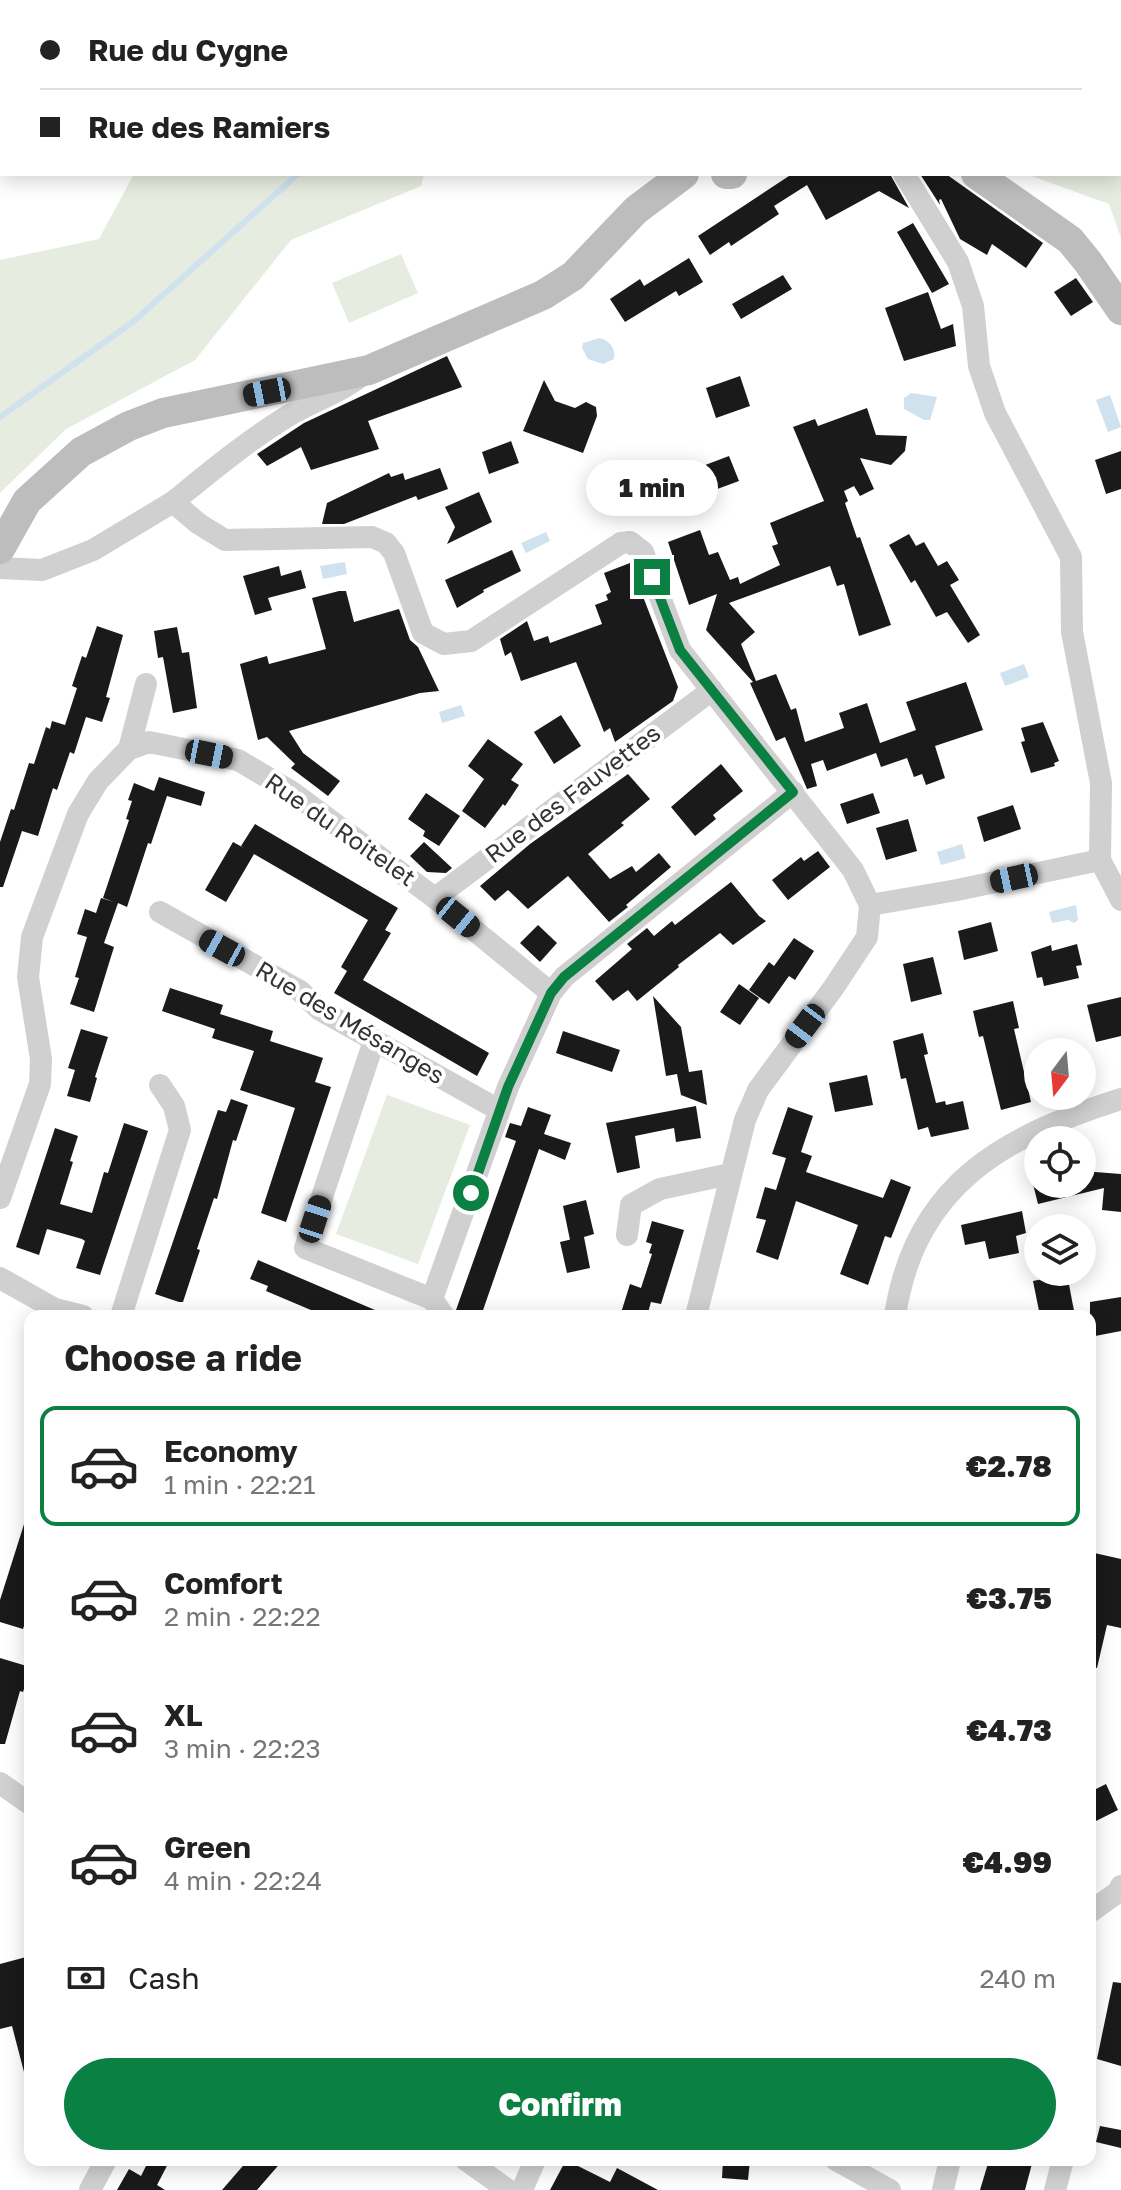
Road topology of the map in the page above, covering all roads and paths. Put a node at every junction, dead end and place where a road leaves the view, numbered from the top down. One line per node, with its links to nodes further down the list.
1 (649, 176): 5 (street)
2 (681, 176): 5 (street)
3 (905, 176): 15 (street)
4 (979, 176): 6 (street)
5 (636, 210): 7 (street)
6 (1121, 310)
7 (369, 370): 8 (street); 9 (street)
8 (173, 502): 10 (street); 12 (street)
9 (0, 549)
10 (0, 568)
11 (146, 684): 13 (street)
12 (712, 690): 14 (street); 16 (street, Rue des Fauvettes)
13 (129, 749): 16 (street, Rue du Roitelet); 26 (street)
14 (793, 792): 18 (street); 20 (street)
15 (1100, 860): 17 (street); 18 (street)
16 (435, 898): 20 (street, Rue du Roitelet)
17 (1121, 900)
18 (870, 905): 25 (street)
19 (160, 912): 21 (street, Rue des Mésanges)
20 (551, 993): 24 (street)
21 (374, 1041): 24 (street, Rue des Mésanges); 29 (street)
22 (160, 1085): 31 (street)
23 (1121, 1099): 33 (street)
24 (499, 1110): 29 (street)
25 (730, 1174): 27 (street); 32 (street)
26 (0, 1198)
27 (627, 1235)
28 (0, 1278): 30 (street)
29 (438, 1307)
30 (59, 1310)
31 (123, 1310)
32 (697, 1310)
33 (896, 1310)
34 (0, 1783): 35 (street)
35 (24, 1800)
36 (1121, 1886): 37 (street)
37 (1096, 1908)
38 (103, 2166): 44 (street)
39 (474, 2166): 45 (street)
40 (532, 2166): 46 (street)
41 (847, 2166): 47 (street)
42 (949, 2166): 48 (street)
43 (1061, 2166): 49 (street)
44 (90, 2190)
45 (508, 2190)
46 (522, 2190)
47 (890, 2190)
48 (943, 2190)
49 (1055, 2190)

